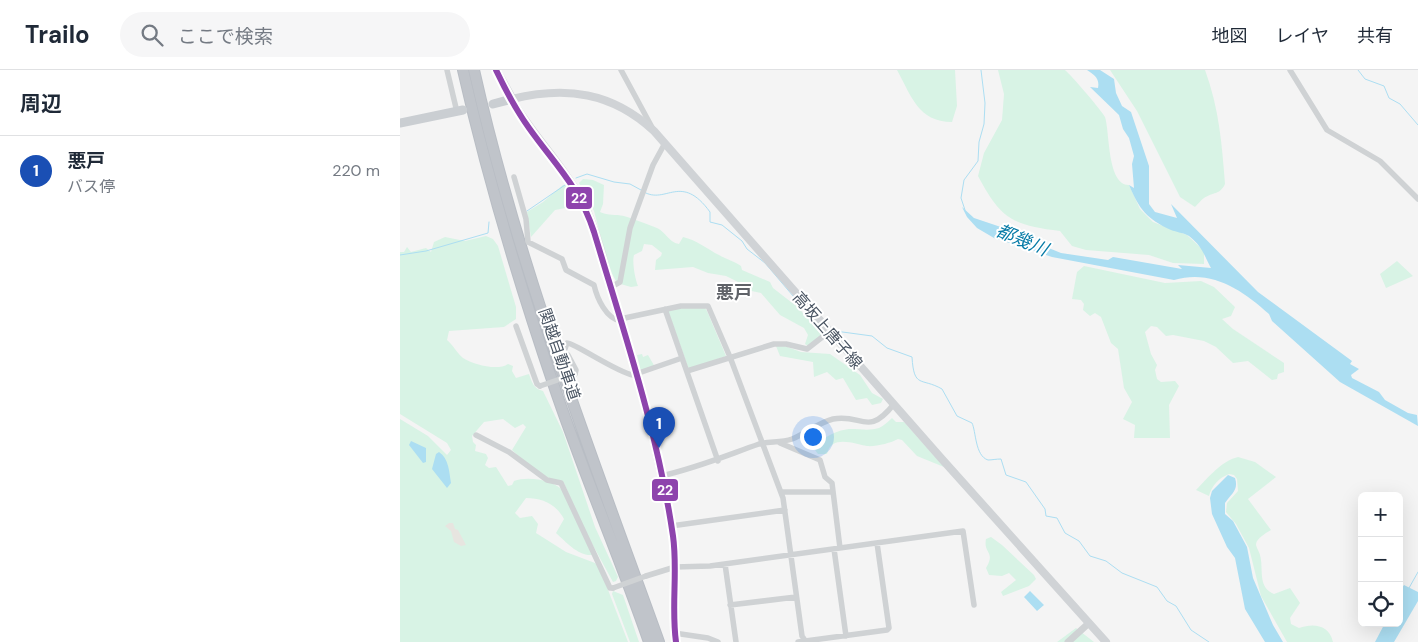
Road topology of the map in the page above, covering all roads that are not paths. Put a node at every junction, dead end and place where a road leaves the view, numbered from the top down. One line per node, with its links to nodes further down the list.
1 (447, 70): 9 (street)
2 (463, 70): 45 (highway, 関越自動車道)
3 (474, 70): 46 (highway, 関越自動車道)
4 (496, 70): 7 (main road)
5 (621, 70): 11 (street)
6 (1290, 70): 14 (street)
7 (512, 99): 8 (main road); 11 (main road, 高坂上唐子線); 15 (street)
8 (493, 104)
9 (460, 111): 10 (main road)
10 (400, 123)
11 (654, 131): 12 (main road, 高坂上唐子線)
12 (665, 143): 15 (street); 19 (main road, 高坂上唐子線)
13 (514, 177): 17 (street)
14 (1418, 198)
15 (611, 288): 17 (street)
16 (664, 309): 17 (street); 20 (street); 21 (street)
17 (620, 320): 23 (street)
18 (516, 326): 23 (street, bridge)
19 (830, 331): 20 (street); 24 (main road, 高坂上唐子線)
20 (730, 357): 22 (street); 26 (street)
21 (682, 358): 22 (street); 23 (street)
22 (687, 371): 28 (street)
23 (636, 375): 29 (street)
24 (894, 404): 27 (street); 42 (main road, 高坂上唐子線)
25 (476, 435): 38 (street, bridge)
26 (763, 443): 27 (street); 28 (street); 30 (street)
27 (780, 443): 31 (street)
28 (718, 461): 29 (street)
29 (661, 476): 33 (street)
30 (781, 492): 31 (street); 32 (street)
31 (833, 492): 35 (street)
32 (785, 510): 33 (street); 36 (street)
33 (672, 526): 38 (street)
34 (877, 543): 35 (street); 41 (street); 44 (street)
35 (837, 548): 36 (street); 44 (street)
36 (790, 554): 37 (street); 39 (street)
37 (725, 564): 38 (street); 40 (street)
38 (675, 567): 43 (street)
39 (796, 597): 40 (street); 51 (street)
40 (730, 605): 49 (street)
41 (974, 605)
42 (1089, 623): 52 (street); 53 (main road, 高坂上唐子線)
43 (674, 633): 47 (street); 48 (street)
44 (846, 636): 51 (street)
45 (649, 642)
46 (659, 642)
47 (676, 642)
48 (718, 642)
49 (736, 642)
50 (798, 642): 51 (street)
51 (805, 642)
52 (1068, 642)
53 (1106, 642)

